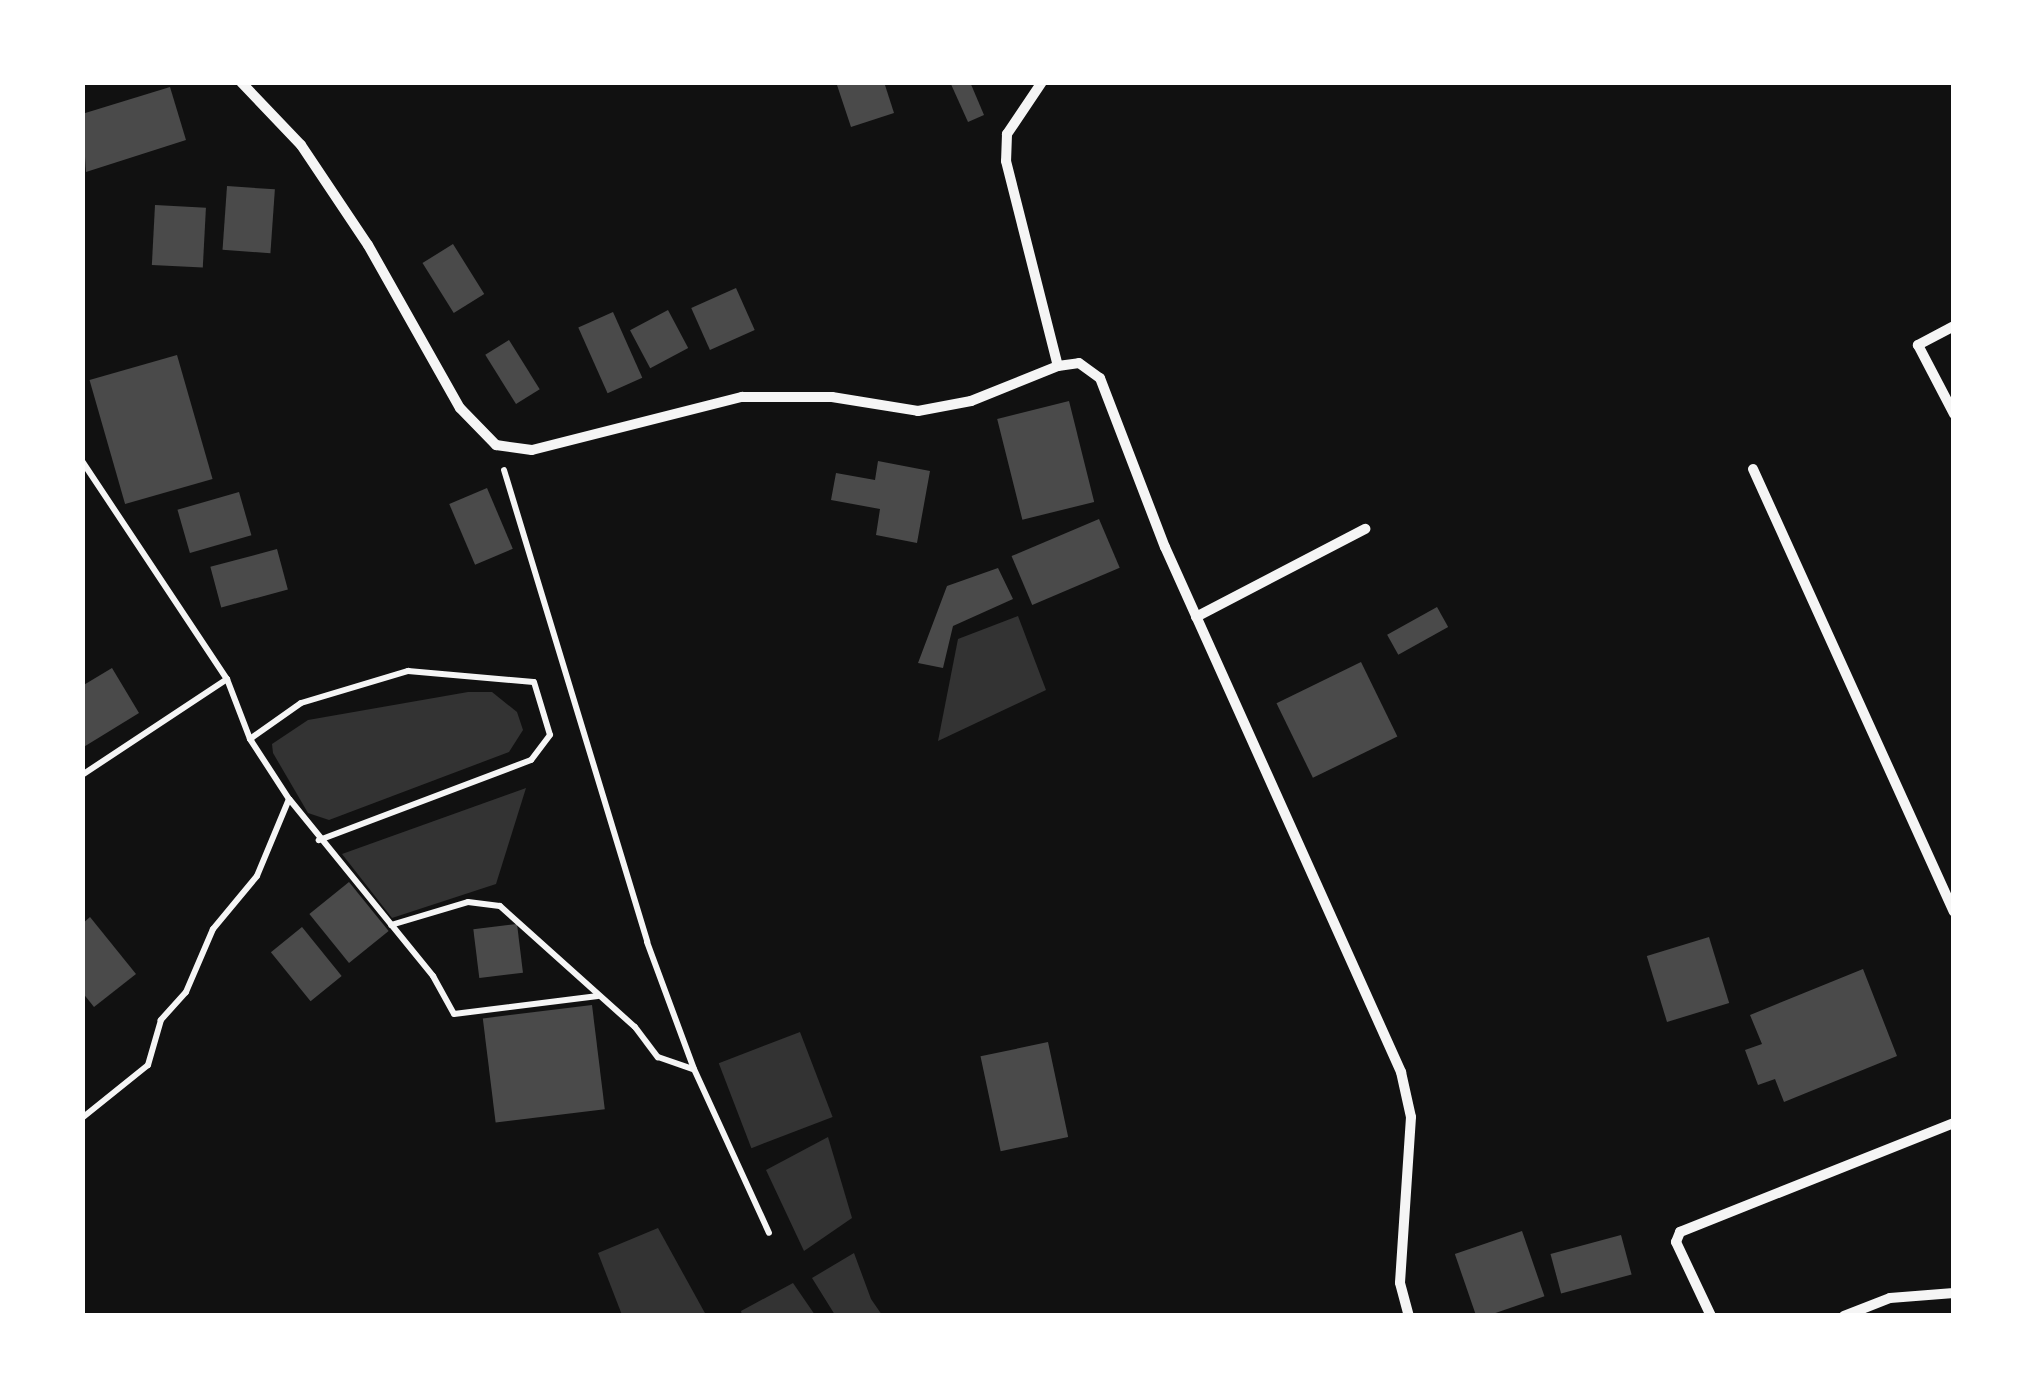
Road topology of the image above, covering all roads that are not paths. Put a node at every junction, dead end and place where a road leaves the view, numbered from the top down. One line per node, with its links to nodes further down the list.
1 (241, 82): 4 (street)
2 (1042, 82): 4 (street)
3 (1954, 326): 5 (street)
4 (1058, 366): 8 (street)
5 (1954, 414)
6 (1753, 468): 9 (street)
7 (1364, 528): 8 (street)
8 (1196, 616): 12 (street)
9 (1954, 912)
10 (1954, 1124): 13 (street)
11 (1954, 1293): 14 (street)
12 (1409, 1316)
13 (1711, 1316)
14 (1844, 1316)

